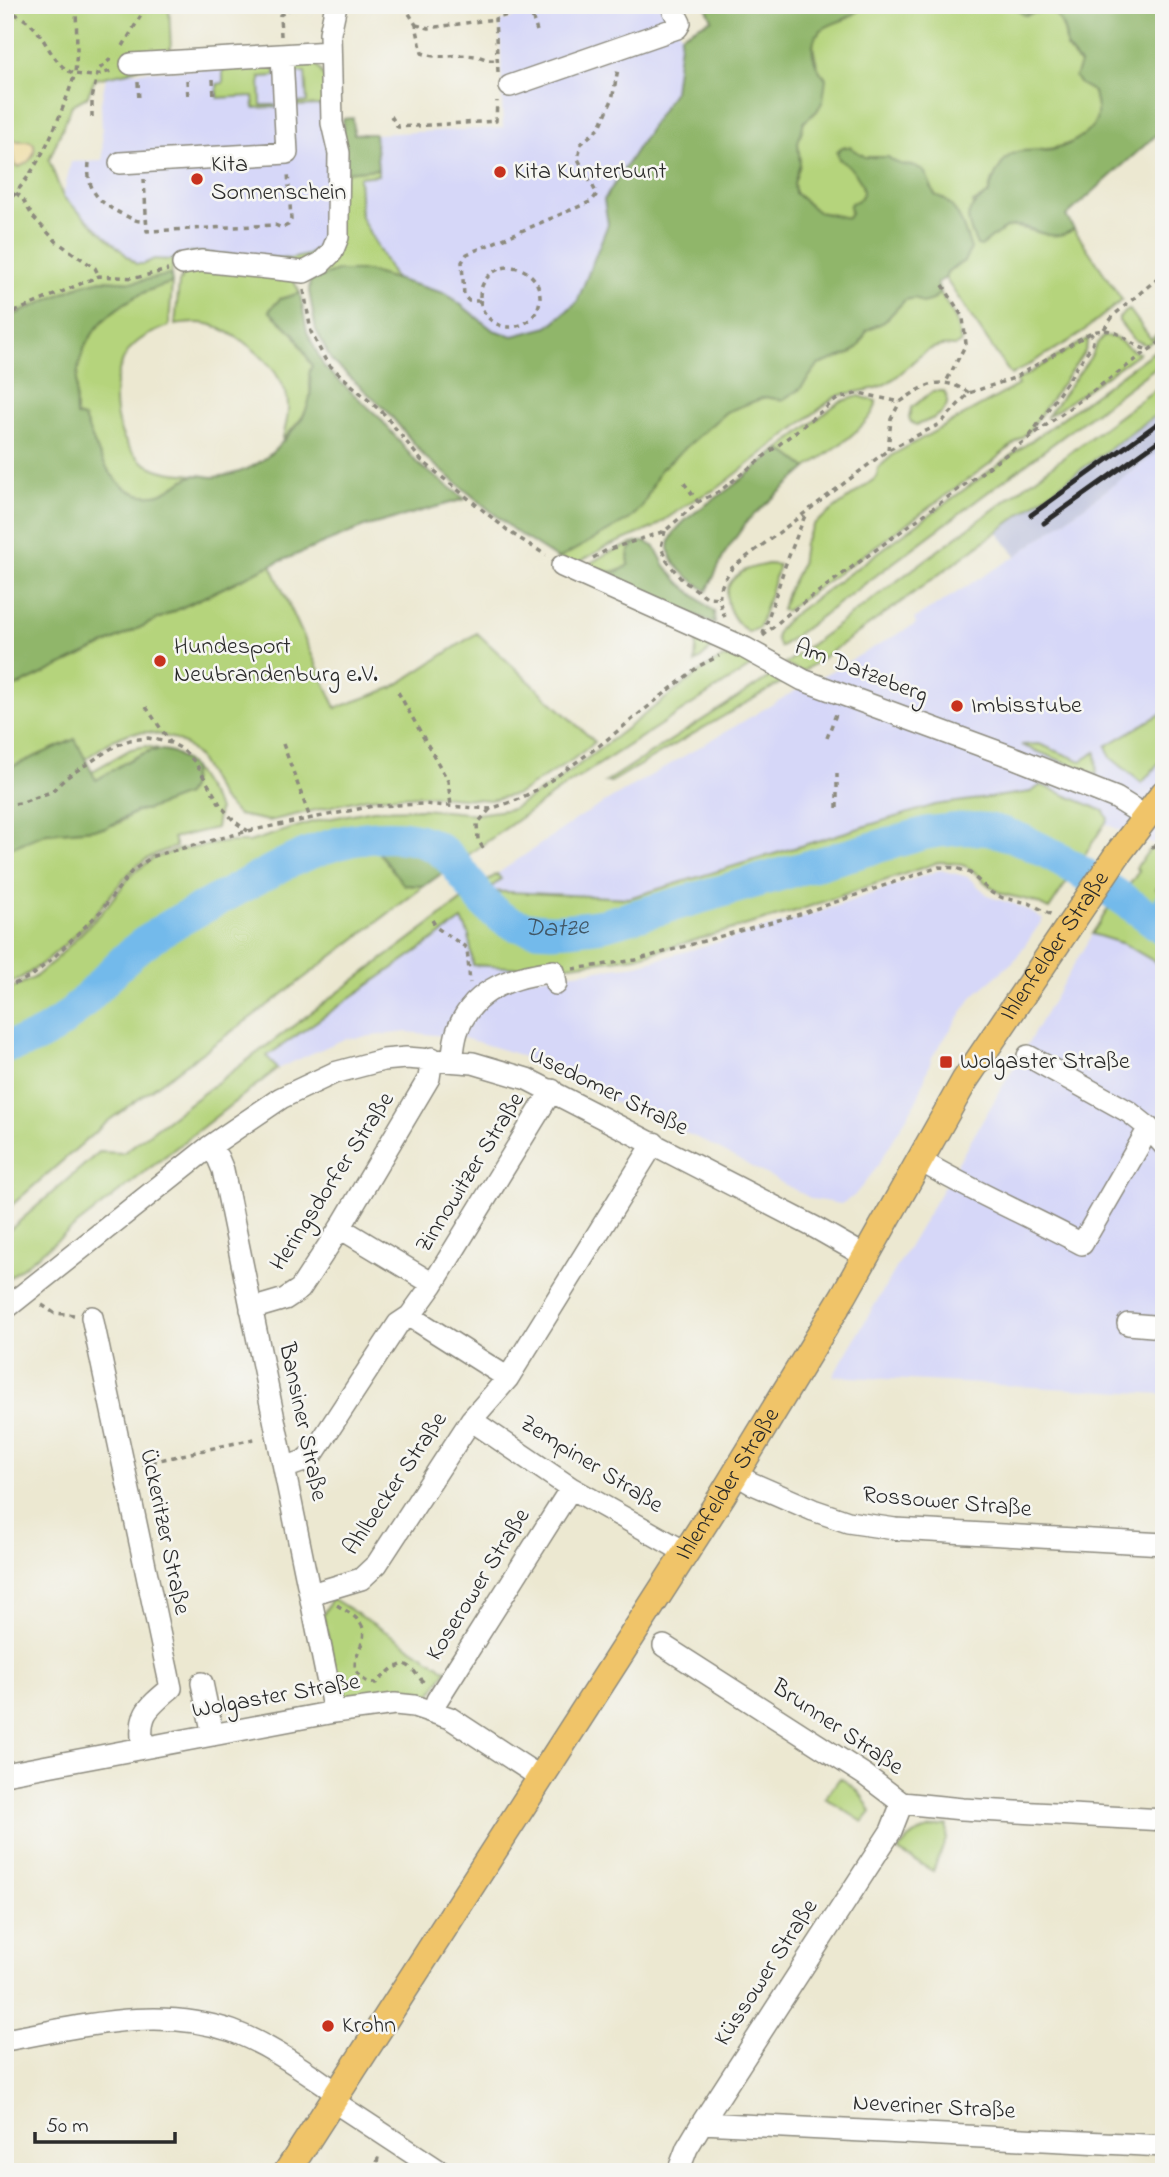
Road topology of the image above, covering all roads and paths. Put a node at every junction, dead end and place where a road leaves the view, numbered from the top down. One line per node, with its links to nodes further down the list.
1 (76, 5): 18 (path)
2 (147, 5): 19 (path)
3 (296, 5): 15 (path)
4 (336, 5): 14 (street)
5 (404, 5): 11 (path)
6 (539, 5): 8 (path)
7 (671, 5): 13 (street)
8 (529, 8): 10 (path); 12 (path)
9 (5, 9): 18 (path)
10 (495, 19): 11 (path); 16 (path)
11 (416, 25): 16 (path)
12 (537, 31)
13 (611, 51): 20 (street); 35 (path)
14 (330, 52): 15 (street); 30 (street)
15 (282, 55): 17 (street); 23 (street)
16 (497, 60): 20 (path)
17 (131, 64)
18 (75, 74): 19 (path); 27 (path)
19 (97, 75): 22 (path)
20 (501, 89): 21 (path)
21 (391, 116)
22 (92, 117)
23 (287, 153): 24 (street); 29 (path)
24 (143, 161): 26 (street); 29 (path)
25 (89, 163): 29 (path)
26 (120, 163)
27 (16, 194): 28 (path); 32 (path)
28 (5, 204)
29 (146, 221)
30 (183, 264): 32 (path)
31 (1164, 273): 37 (path)
32 (99, 276): 36 (path)
33 (943, 285): 41 (path)
34 (304, 290): 50 (path)
35 (480, 301): 35 (path)
36 (5, 316)
37 (1104, 329): 38 (path); 40 (path)
38 (1090, 333): 42 (path); 44 (path)
39 (1164, 339): 40 (path)
40 (1150, 350): 44 (path)
41 (946, 382): 42 (path); 43 (path)
42 (969, 393): 45 (path)
43 (900, 402): 45 (path); 47 (path)
44 (1028, 440): 48 (path)
45 (888, 450): 48 (path)
46 (684, 483): 47 (path)
47 (698, 502): 49 (path)
48 (808, 510): 51 (path)
49 (665, 531): 50 (path); 51 (path)
50 (566, 569): 52 (street, Am Datzeberg)
51 (719, 598): 52 (path)
52 (745, 648): 54 (street, Am Datzeberg); 63 (path)
53 (398, 692): 62 (path)
54 (843, 695): 56 (path); 65 (street, Am Datzeberg)
55 (146, 707): 57 (path)
56 (827, 738)
57 (171, 743): 61 (path); 67 (path)
58 (283, 744): 66 (path)
59 (837, 773): 64 (path)
60 (1163, 794): 65 (main road, Ihlenfelder Straße)
61 (5, 805)
62 (451, 806): 63 (path); 66 (path)
63 (490, 809): 70 (path)
64 (837, 810)
65 (1145, 816): 83 (main road, Ihlenfelder Straße)
66 (310, 818): 67 (path)
67 (248, 831): 74 (path)
68 (1164, 843): 69 (path)
69 (1146, 844)
70 (482, 848)
71 (1046, 911): 73 (path)
72 (432, 920): 75 (path)
73 (555, 978): 75 (street)
74 (5, 988)
75 (470, 1009): 77 (street, Heringsdorfer Straße)
76 (1028, 1056): 79 (street)
77 (442, 1059): 78 (street, Usedomer Straße); 82 (street, Usedomer Straße); 84 (street, Heringsdorfer Straße)
78 (552, 1090): 80 (street, Usedomer Straße); 86 (street, Zinnowitzer Straße)
79 (1149, 1128): 81 (street); 83 (street)
80 (654, 1143): 85 (street, Usedomer Straße); 94 (street, Ahlbecker Straße)
81 (1164, 1144)
82 (209, 1147): 87 (street, Usedomer Straße); 89 (street, Bansiner Straße)
83 (919, 1160): 85 (main road, Ihlenfelder Straße)
84 (340, 1228): 86 (street, Zinnowitzer Straße); 89 (street, Heringsdorfer Straße)
85 (865, 1256): 99 (main road, Ihlenfelder Straße)
86 (433, 1284): 90 (street, Zinnowitzer Straße)
87 (26, 1293): 88 (street, Usedomer Straße); 91 (path)
88 (5, 1309)
89 (251, 1310): 96 (street, Bansiner Straße)
90 (410, 1316): 94 (street); 98 (street, Zinnowitzer Straße)
91 (92, 1317): 97 (street, Ückeritzer Straße)
92 (1128, 1324): 93 (street)
93 (1164, 1326)
94 (508, 1378): 95 (street, Ahlbecker Straße)
95 (471, 1420): 100 (street, Zempiner Straße); 103 (street, Ahlbecker Straße)
96 (277, 1434): 97 (path); 98 (street, Bansiner Straße)
97 (124, 1468): 109 (street, Ückeritzer Straße)
98 (285, 1468): 103 (street, Bansiner Straße)
99 (736, 1474): 101 (street, Rossower Straße); 102 (main road, Ihlenfelder Straße)
100 (571, 1488): 102 (street, Zempiner Straße); 106 (street, Koserower Straße)
101 (1164, 1544)
102 (685, 1552): 111 (main road, Ihlenfelder Straße)
103 (318, 1592): 106 (path); 107 (street, Bansiner Straße)
104 (664, 1646): 112 (street, Brunner Straße)
105 (202, 1683): 108 (street)
106 (437, 1703): 107 (street, Wolgaster Straße); 111 (street, Wolgaster Straße)
107 (334, 1712): 108 (street, Wolgaster Straße)
108 (213, 1735): 109 (street, Wolgaster Straße)
109 (143, 1748): 110 (street, Wolgaster Straße)
110 (5, 1774)
111 (540, 1777): 115 (main road, Ihlenfelder Straße)
112 (902, 1803): 113 (street, Brunner Straße); 116 (street, Küssower Straße)
113 (1164, 1820)
114 (5, 2040): 115 (street)
115 (335, 2097): 118 (main road, Ihlenfelder Straße); 119 (street)
116 (702, 2123): 117 (street, Neveriner Straße); 120 (street, Küssower Straße)
117 (1164, 2146)
118 (287, 2172)
119 (440, 2172)
120 (678, 2172)

